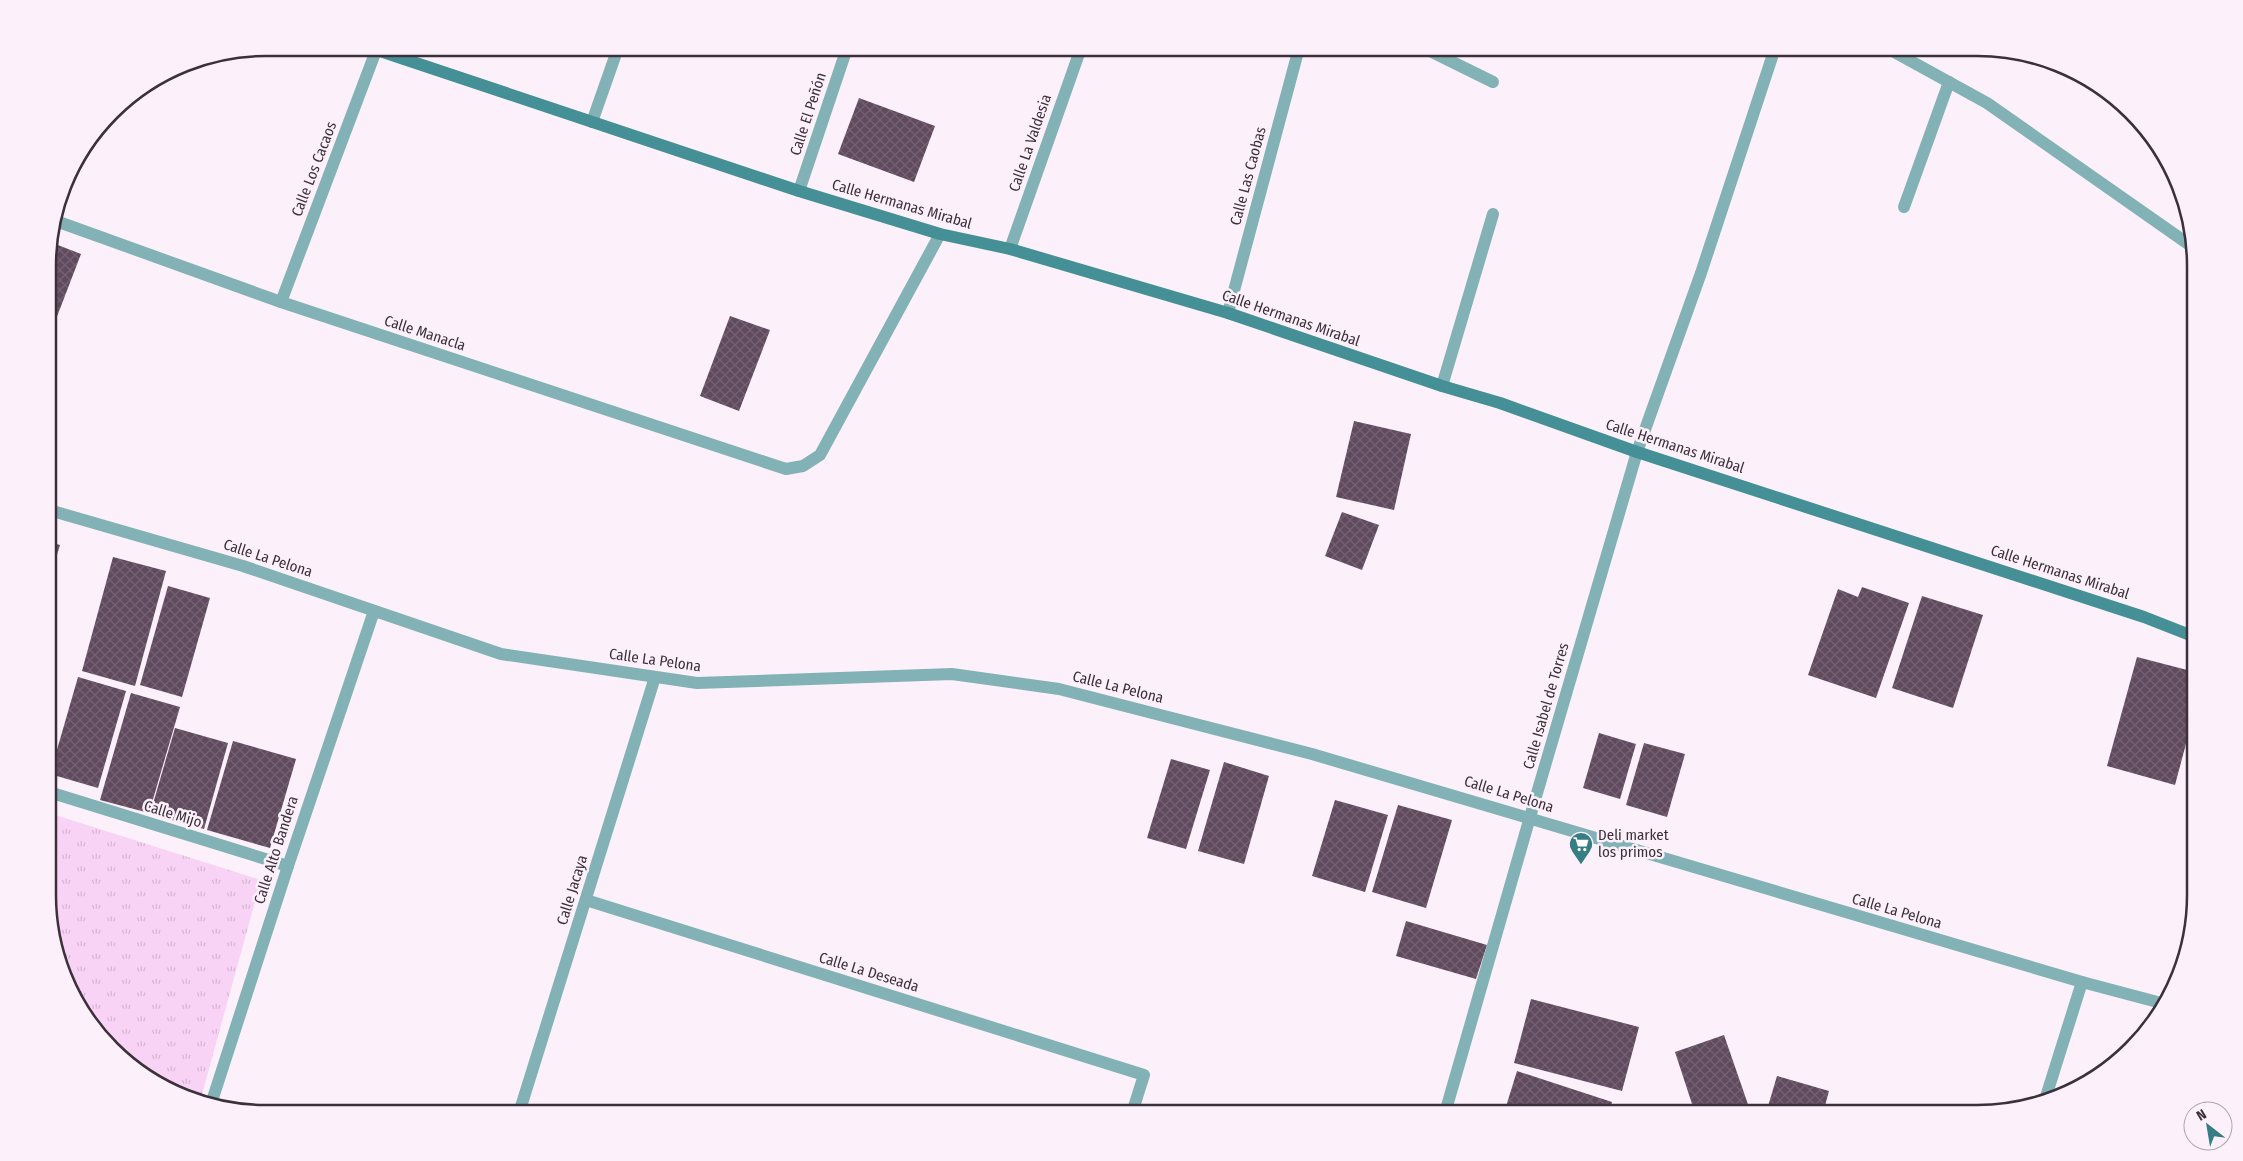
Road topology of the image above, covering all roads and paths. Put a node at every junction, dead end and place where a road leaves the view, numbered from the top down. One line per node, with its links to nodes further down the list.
1 (372, 56): 20 (street, Calle Los Cacaos)
2 (398, 56): 12 (street, Calle Hermanas Mirabal)
3 (615, 56): 12 (street)
4 (844, 56): 13 (street, Calle El Peñón)
5 (1078, 56): 19 (street, Calle La Valdesia)
6 (1297, 56): 21 (street, Calle Las Caobas)
7 (1440, 56): 10 (street)
8 (1772, 56): 23 (street, Calle Isabel de Torres)
9 (1902, 56): 11 (street)
10 (1493, 82)
11 (1949, 82): 14 (street); 18 (street)
12 (592, 122): 13 (street, Calle Hermanas Mirabal)
13 (799, 191): 17 (street, Calle Hermanas Mirabal)
14 (1904, 207)
15 (1493, 214): 22 (street)
16 (61, 223): 20 (street, Calle Manacla)
17 (940, 234): 19 (street, Calle Hermanas Mirabal); 20 (street, Calle Manacla)
18 (2185, 242)
19 (1010, 249): 21 (street, Calle Hermanas Mirabal)
20 (281, 302)
21 (1228, 312): 22 (street, Calle Hermanas Mirabal)
22 (1442, 386): 23 (street, Calle Hermanas Mirabal)
23 (1638, 452): 26 (street, Calle Hermanas Mirabal); 29 (street, Calle Isabel de Torres)
24 (56, 512): 25 (street, Calle La Pelona)
25 (374, 611): 27 (street, Calle La Pelona); 30 (street, Calle Alto Bandera)
26 (2187, 634)
27 (655, 677): 29 (street, Calle La Pelona); 31 (street, Calle Jacaya)
28 (56, 794): 30 (street, Calle Mijo)
29 (1530, 817): 32 (street, Calle La Pelona); 38 (street, Calle Isabel de Torres)
30 (288, 866): 35 (street, Calle Alto Bandera)
31 (586, 900): 36 (street, Calle Jacaya); 37 (street, Calle La Deseada)
32 (2082, 982): 33 (street, Calle La Pelona); 34 (street)
33 (2158, 1002)
34 (2047, 1093)
35 (213, 1098)
36 (522, 1105)
37 (1135, 1105)
38 (1447, 1105)

